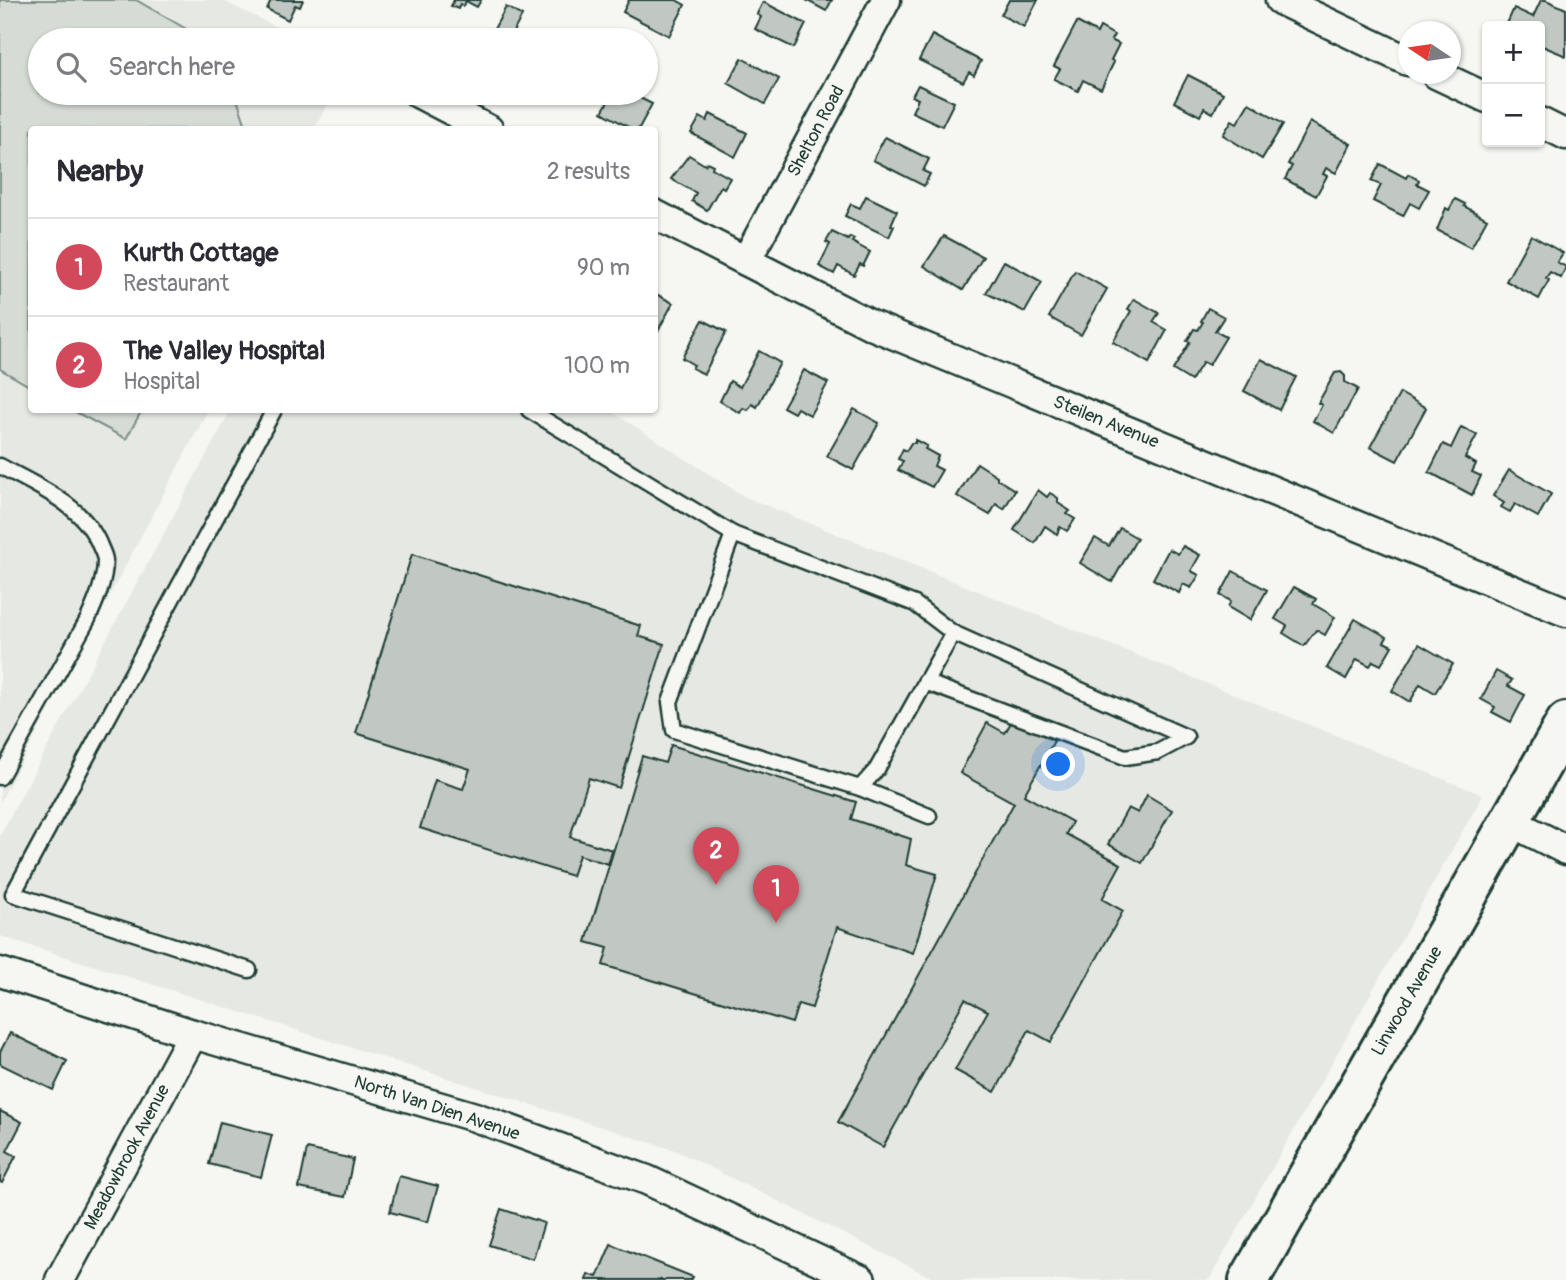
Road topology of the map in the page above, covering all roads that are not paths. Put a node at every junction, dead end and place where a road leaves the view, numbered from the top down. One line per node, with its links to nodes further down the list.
1 (886, 0): 11 (street, Shelton Road)
2 (1280, 0): 3 (street)
3 (1398, 56)
4 (1457, 84): 5 (street)
5 (1482, 96)
6 (441, 105): 8 (street)
7 (1545, 124): 9 (street)
8 (481, 126)
9 (1566, 135)
10 (658, 216): 11 (street, Steilen Avenue)
11 (746, 261): 16 (street, Steilen Avenue)
12 (272, 413): 25 (lane)
13 (533, 413): 15 (lane)
14 (0, 467): 20 (lane)
15 (733, 534): 17 (lane); 21 (lane)
16 (1566, 612)
17 (953, 633): 18 (lane); 18 (lane)
18 (925, 682): 21 (lane)
19 (1566, 722): 23 (main road, Linwood Avenue)
20 (0, 777)
21 (860, 788): 22 (lane)
22 (929, 816)
23 (1509, 821): 24 (street); 30 (main road, Linwood Avenue)
24 (1566, 850)
25 (250, 970)
26 (0, 972): 27 (street, North Van Dien Avenue)
27 (194, 1034): 28 (street, Meadowbrook Avenue); 29 (street, North Van Dien Avenue)
28 (60, 1280)
29 (861, 1280)
30 (1249, 1280)

